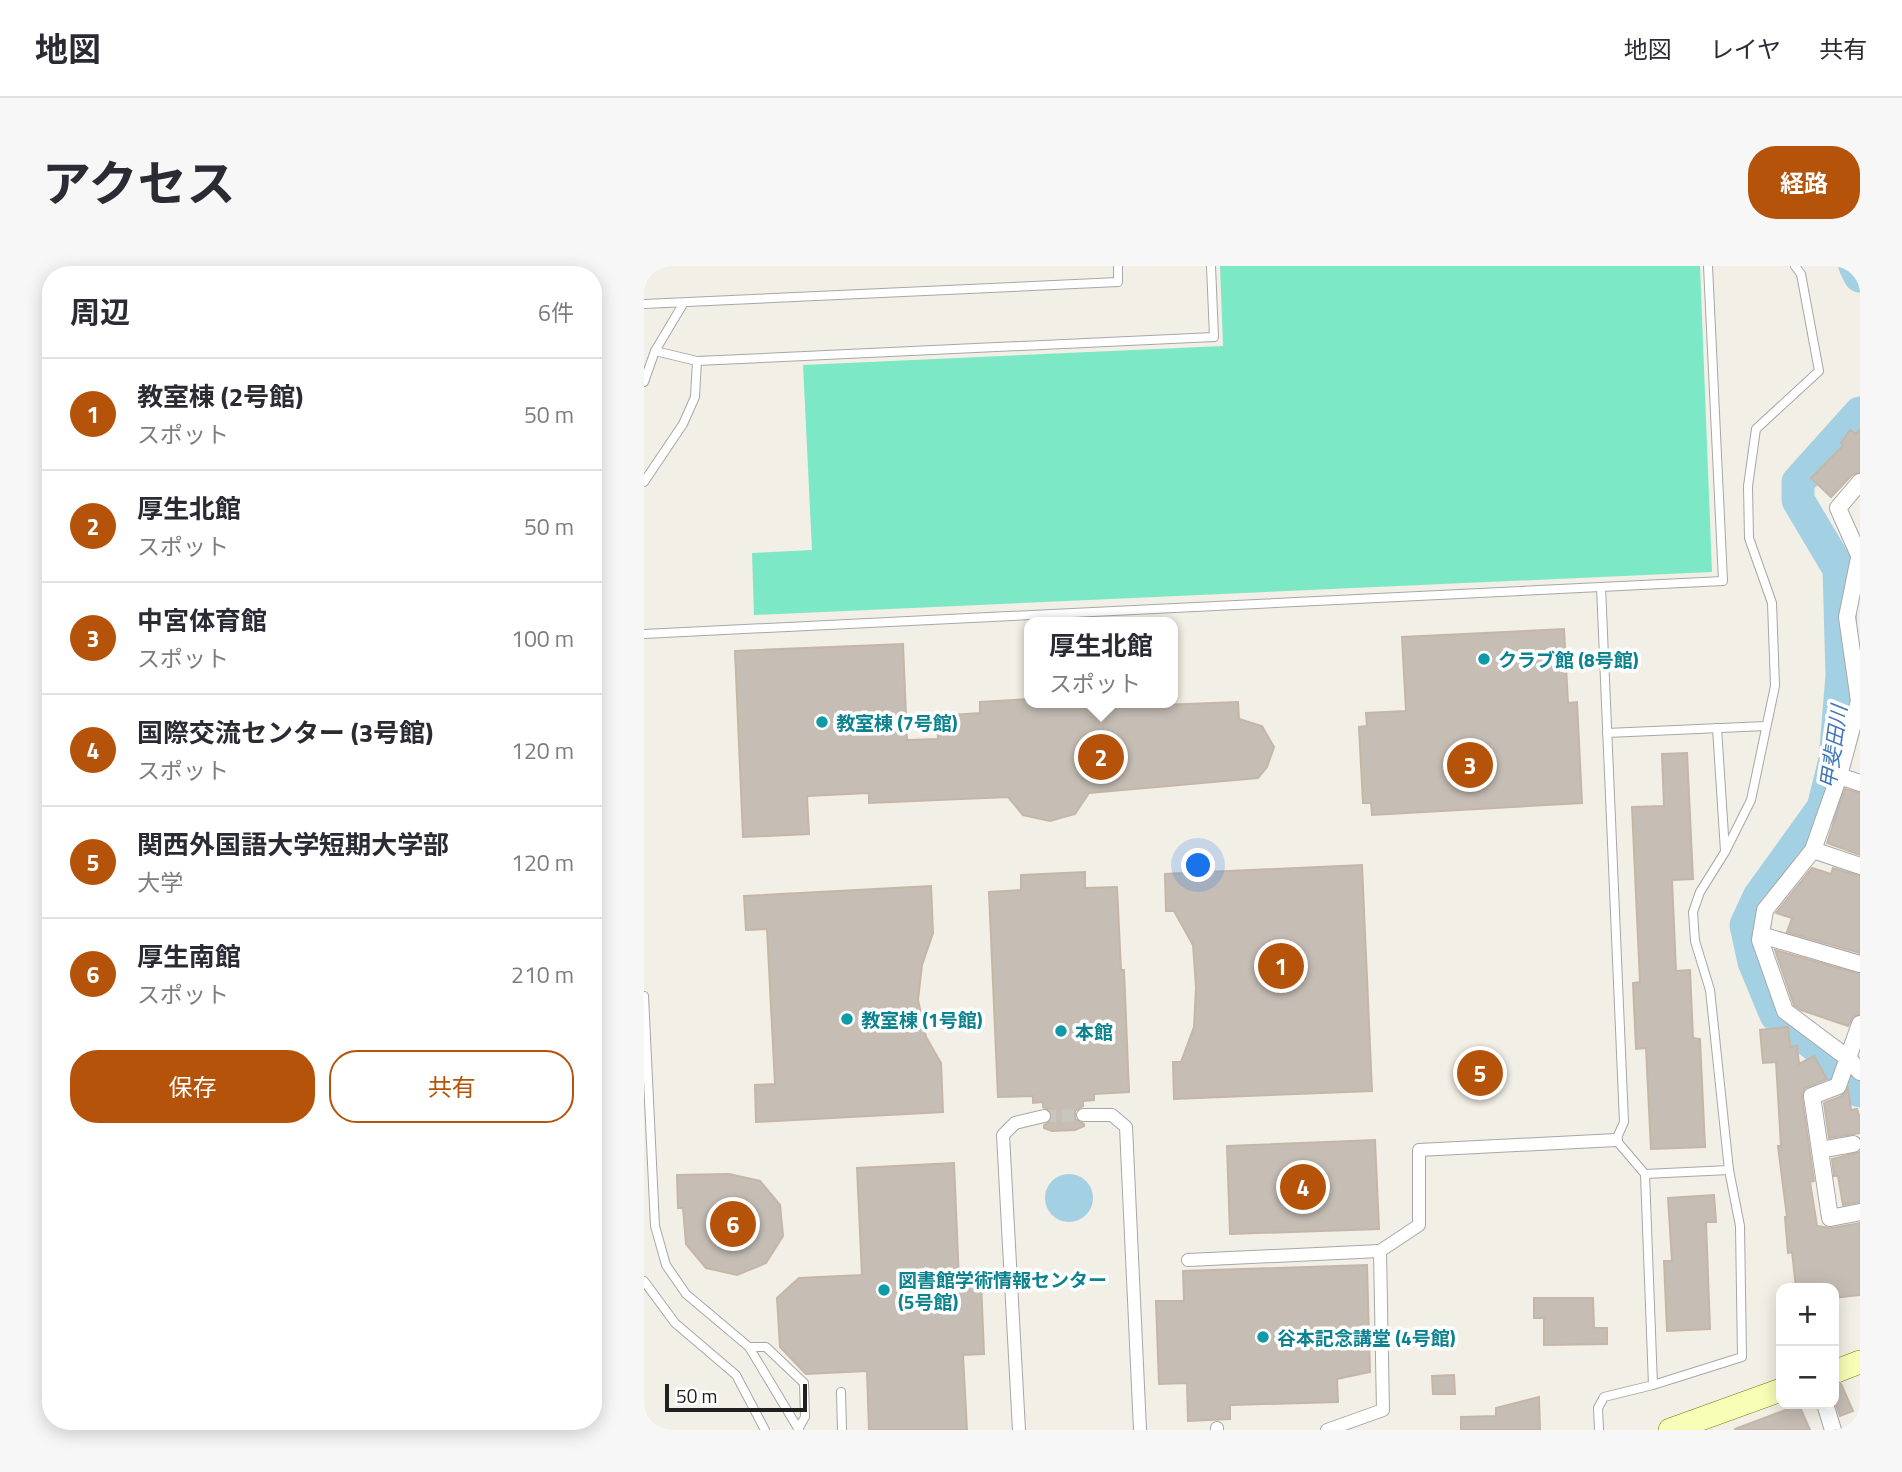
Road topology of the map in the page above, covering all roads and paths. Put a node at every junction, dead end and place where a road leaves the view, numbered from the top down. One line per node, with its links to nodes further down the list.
1 (1118, 266): 5 (lane)
2 (1212, 266): 8 (lane)
3 (1708, 266): 13 (lane)
4 (1795, 266): 17 (lane)
5 (683, 303): 6 (lane); 7 (lane)
6 (644, 304)
7 (655, 351): 8 (lane); 9 (lane)
8 (697, 361): 10 (lane)
9 (644, 382)
10 (644, 482)
11 (1860, 482): 12 (street)
12 (1859, 553): 14 (street)
13 (1601, 587): 15 (lane); 19 (lane)
14 (1853, 619): 16 (street)
15 (644, 634)
16 (1859, 701): 20 (street)
17 (1766, 726): 18 (lane); 23 (lane)
18 (1717, 729): 19 (lane); 23 (lane)
19 (1607, 733): 32 (lane)
20 (1839, 776): 21 (street); 22 (street)
21 (1860, 783)
22 (1813, 850): 24 (street); 25 (street)
23 (1725, 852): 35 (lane)
24 (1860, 866)
25 (1761, 934): 26 (street); 29 (street)
26 (1860, 964)
27 (644, 996): 41 (lane)
28 (1860, 1024): 29 (street)
29 (1852, 1065): 34 (street)
30 (1083, 1115): 52 (street)
31 (1044, 1116): 51 (street)
32 (1616, 1140): 36 (lane); 38 (street)
33 (1853, 1144): 34 (street)
34 (1820, 1150): 37 (street)
35 (1729, 1170): 36 (lane); 44 (lane)
36 (1645, 1174): 44 (lane)
37 (1860, 1212)
38 (1380, 1251): 39 (street); 53 (street)
39 (1188, 1260)
40 (644, 1281): 49 (lane)
41 (749, 1347): 48 (lane); 48 (lane)
42 (1860, 1362): 43 (main road)
43 (1839, 1369)
44 (1653, 1385): 54 (lane)
45 (841, 1392): 50 (lane)
46 (1776, 1392): 55 (main road)
47 (1827, 1409): 56 (street)
48 (799, 1429)
49 (765, 1430)
50 (842, 1430)
51 (1019, 1430)
52 (1140, 1430)
53 (1327, 1430)
54 (1599, 1430)
55 (1670, 1430)
56 (1833, 1430)

